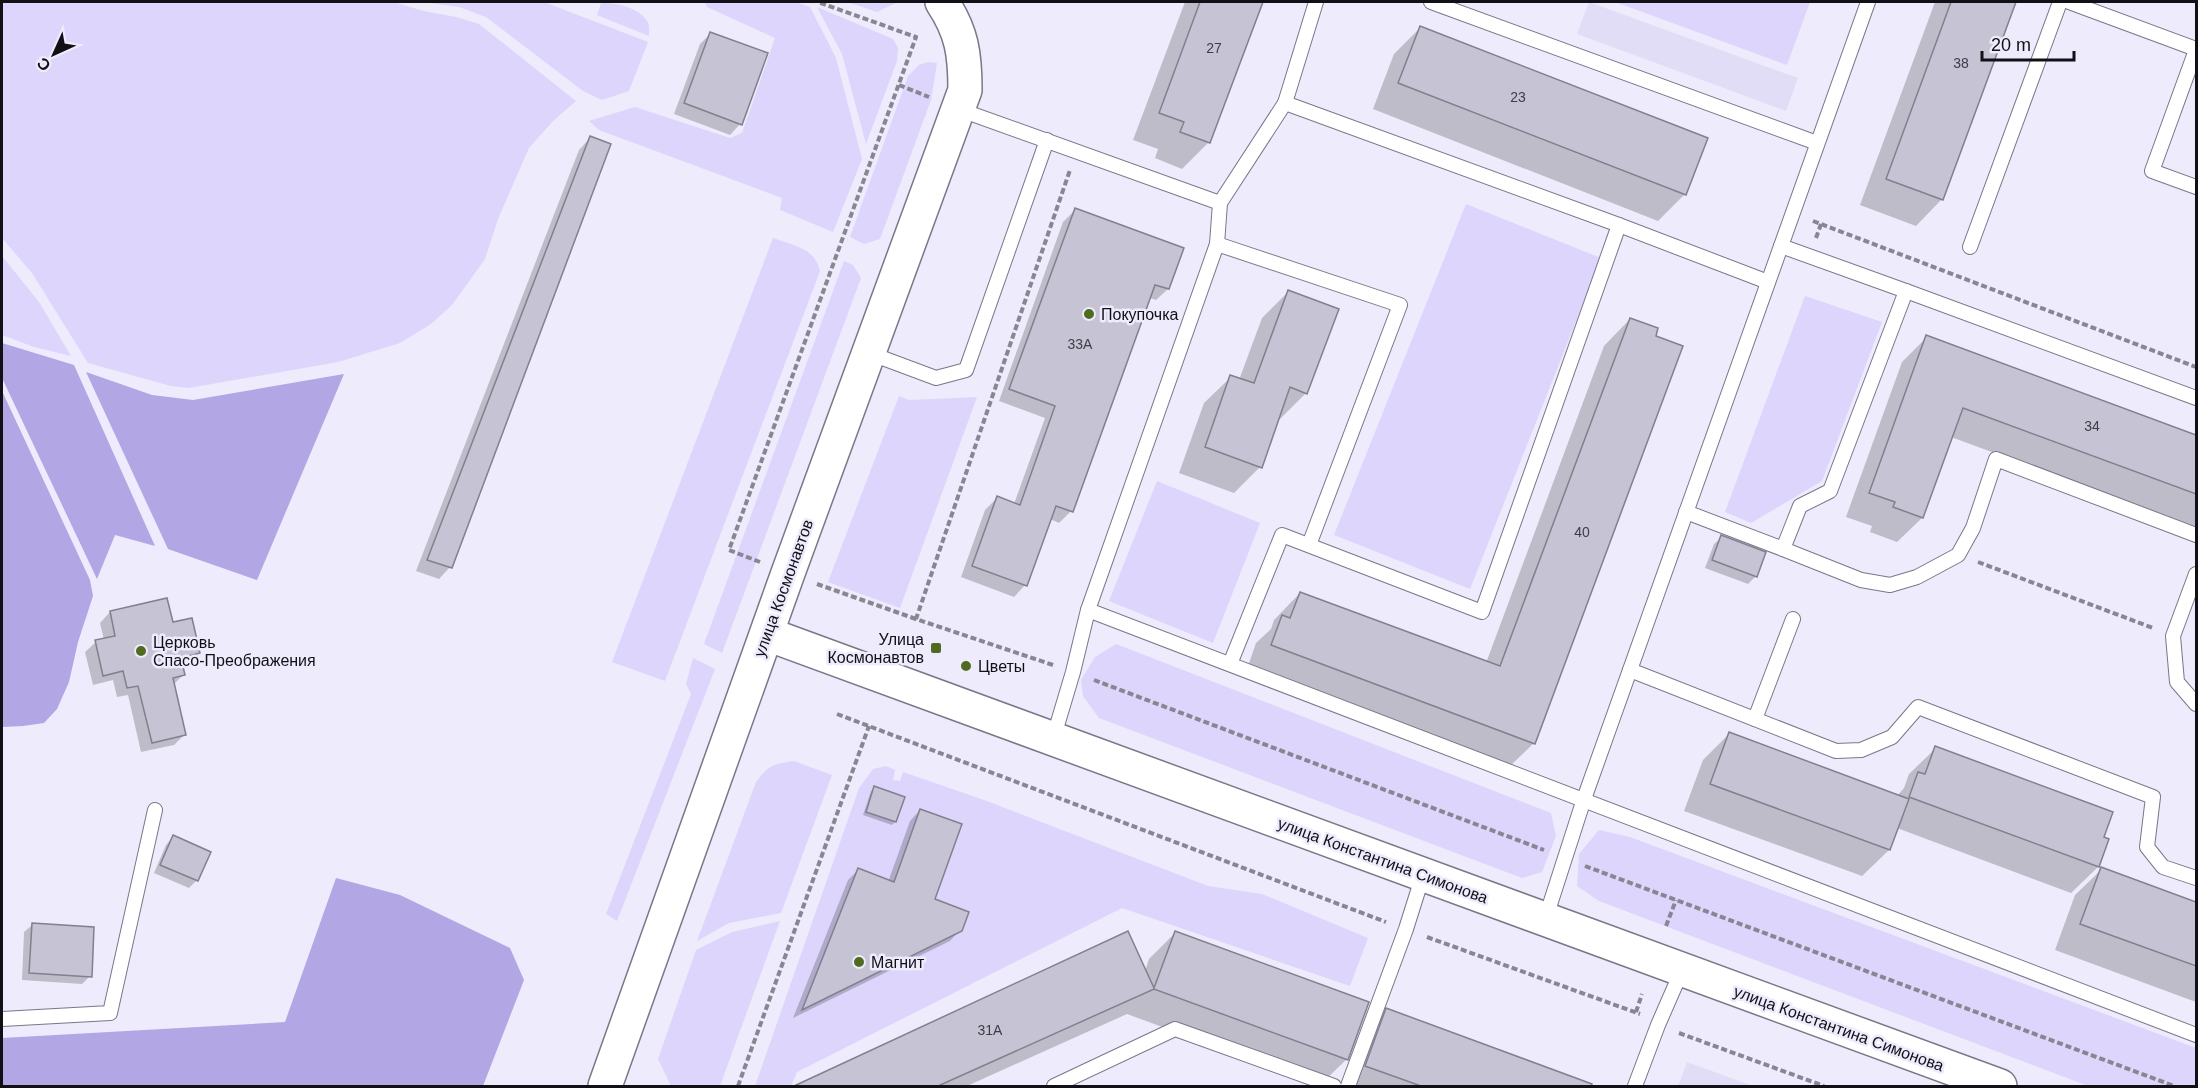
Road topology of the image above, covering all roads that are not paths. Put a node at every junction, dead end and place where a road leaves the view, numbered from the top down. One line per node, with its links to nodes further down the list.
1 (942, 2): 8 (main road)
2 (1316, 2): 9 (lane)
3 (1431, 2): 11 (lane)
4 (1868, 2): 11 (lane)
5 (2060, 2): 17 (lane)
6 (2069, 2): 7 (lane)
7 (2196, 49): 12 (lane)
8 (961, 99): 10 (lane); 20 (main road, улица Космонавтов)
9 (1285, 104): 13 (lane); 14 (lane)
10 (1047, 140): 13 (lane); 20 (lane)
11 (1817, 143): 16 (lane)
12 (2196, 187)
13 (1220, 203): 15 (lane)
14 (1619, 225): 18 (lane); 24 (lane)
15 (1217, 244): 24 (lane); 27 (lane)
16 (1781, 246): 18 (lane); 19 (lane)
17 (1970, 247)
18 (1768, 282): 22 (lane)
19 (1906, 291): 21 (lane); 25 (lane)
20 (868, 353): 29 (main road, улица Космонавтов)
21 (2196, 398)
22 (1686, 513): 25 (lane); 31 (lane)
23 (2196, 535): 25 (lane)
24 (1309, 545): 30 (lane)
25 (1783, 549)
26 (2196, 574): 32 (lane)
27 (1088, 610): 30 (lane); 34 (lane)
28 (1793, 619): 33 (lane)
29 (767, 634): 34 (main road, улица Константина Симонова); 43 (main road, улица Космонавтов)
30 (1230, 664): 35 (lane)
31 (1630, 670): 33 (lane); 35 (lane)
32 (2196, 704)
33 (1755, 719): 38 (lane)
34 (1053, 739): 37 (main road, улица Константина Симонова)
35 (1584, 799): 39 (lane); 42 (lane)
36 (155, 810): 41 (lane)
37 (1423, 875): 39 (main road, улица Константина Симонова); 46 (lane)
38 (2196, 878)
39 (1545, 920): 40 (main road, улица Константина Симонова)
40 (1682, 970): 47 (lane); 48 (main road, улица Константина Симонова)
41 (2, 1019)
42 (2196, 1035)
43 (605, 1086)
44 (1054, 1086): 45 (lane)
45 (1334, 1086)
46 (1348, 1086)
47 (1635, 1086)
48 (2000, 1086)

